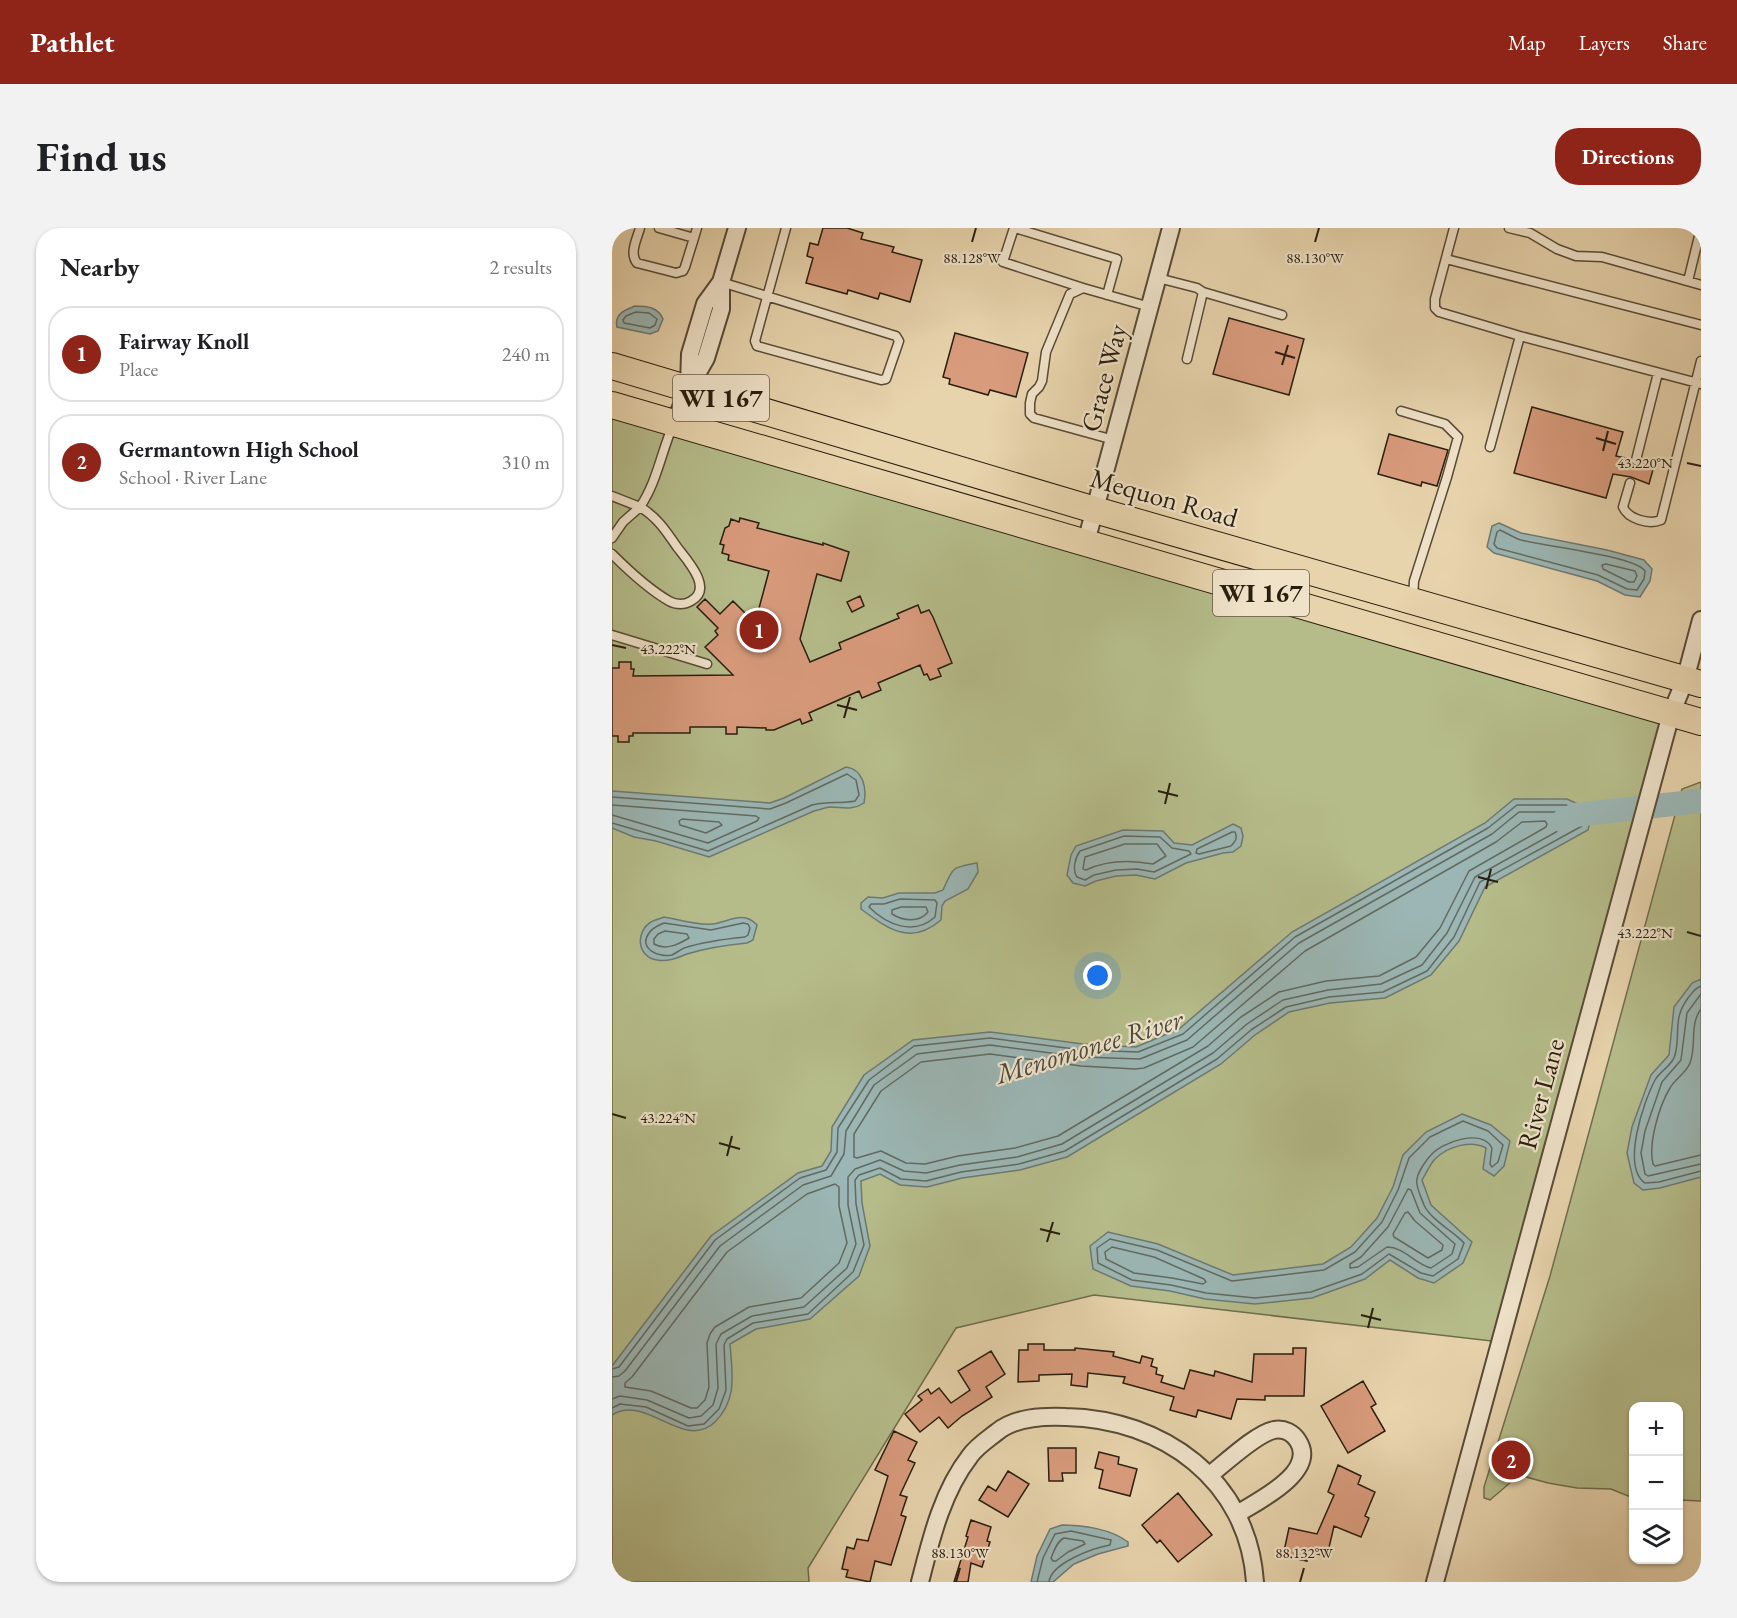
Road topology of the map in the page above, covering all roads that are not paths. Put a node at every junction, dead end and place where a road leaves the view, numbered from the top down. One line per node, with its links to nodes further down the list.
1 (640, 228): 11 (lane)
2 (659, 228): 11 (lane)
3 (697, 228): 11 (lane)
4 (737, 228): 15 (street)
5 (786, 228): 20 (lane)
6 (1015, 228): 17 (lane); 19 (lane)
7 (1172, 228): 13 (street, Grace Way)
8 (1455, 228): 12 (lane)
9 (1509, 228): 14 (lane)
10 (1701, 228): 14 (lane)
11 (694, 238)
12 (1446, 259): 23 (lane); 24 (lane)
13 (1158, 278): 18 (lane); 21 (street, Grace Way)
14 (1688, 281): 16 (lane)
15 (721, 282): 20 (lane); 30 (street)
16 (1701, 285)
17 (1083, 288): 19 (lane); 34 (lane)
18 (1203, 292): 22 (lane); 25 (lane)
19 (1107, 295): 21 (lane)
20 (767, 297): 20 (lane)
21 (1150, 307): 34 (street, Grace Way)
22 (1282, 315)
23 (1701, 325)
24 (1520, 336): 28 (lane); 35 (lane)
25 (1187, 359)
26 (1701, 362): 29 (lane)
27 (612, 366): 30 (main road, Mequon Road / WI 167)
28 (1658, 373): 29 (lane); 36 (lane)
29 (1698, 383): 37 (lane)
30 (689, 388): 33 (street); 40 (main road, Mequon Road / WI 167)
31 (612, 405): 33 (main road, WI 167)
32 (1401, 411): 44 (lane)
33 (675, 422): 39 (lane); 42 (main road, WI 167)
34 (1114, 440): 40 (street, Grace Way)
35 (1490, 447)
36 (1636, 460)
37 (1630, 483)
38 (612, 496): 39 (lane)
39 (640, 507): 41 (lane); 43 (lane)
40 (1095, 510): 42 (street, Grace Way); 44 (main road, Mequon Road / WI 167)
41 (612, 538)
42 (1086, 542): 46 (main road, WI 167)
43 (612, 554)
44 (1412, 601): 46 (main road); 49 (main road, Mequon Road / WI 167)
45 (1701, 620): 49 (street, River Lane)
46 (1403, 634): 50 (main road, WI 167)
47 (612, 635): 48 (lane)
48 (707, 664)
49 (1693, 682): 50 (street, River Lane)
50 (1671, 714): 51 (main road, WI 167); 56 (street, River Lane)
51 (1701, 722)
52 (1210, 1475): 53 (street); 53 (street); 54 (street)
53 (1237, 1515): 55 (street)
54 (920, 1582)
55 (1255, 1582)
56 (1434, 1582)

